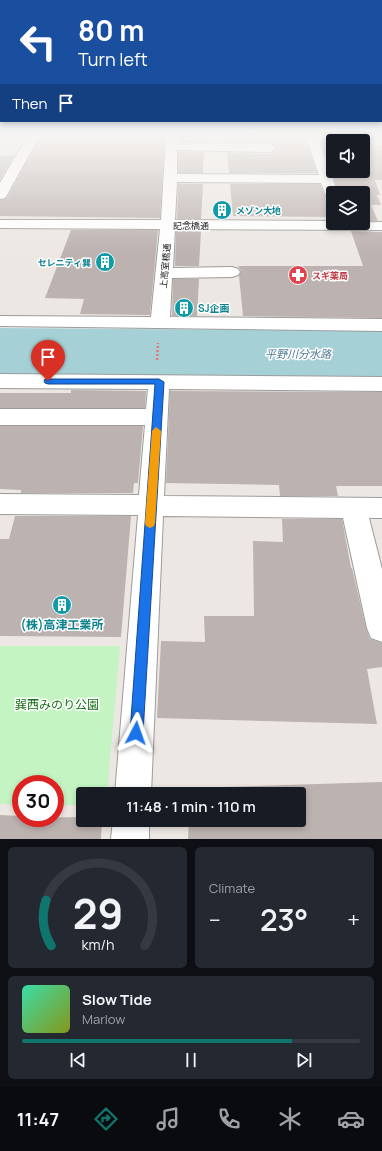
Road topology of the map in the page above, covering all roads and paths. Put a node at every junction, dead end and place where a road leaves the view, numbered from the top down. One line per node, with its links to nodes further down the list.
1 (10, 176): 6 (street)
2 (325, 176): 4 (street)
3 (170, 178): 4 (street); 9 (street, 上高室橋通)
4 (326, 179): 5 (street)
5 (329, 186)
6 (0, 195)
7 (0, 224): 9 (street, 記念橋通)
8 (326, 224): 9 (street, 記念橋通)
9 (168, 225): 12 (street, 上高室橋通)
10 (370, 225): 11 (street, 記念橋通)
11 (382, 226)
12 (164, 272): 13 (street); 16 (street, 上高室橋通)
13 (232, 272)
14 (0, 321): 16 (street)
15 (382, 325): 16 (street)
16 (159, 332): 17 (path)
17 (158, 373): 18 (street); 19 (street); 21 (street)
18 (0, 381)
19 (382, 384)
20 (0, 417): 21 (street)
21 (157, 417): 23 (street)
22 (0, 504): 23 (street)
23 (151, 506): 24 (street); 27 (street)
24 (354, 508): 25 (street); 26 (street)
25 (382, 508)
26 (382, 628)
27 (133, 787)
28 (131, 827): 29 (street)
29 (130, 839)

